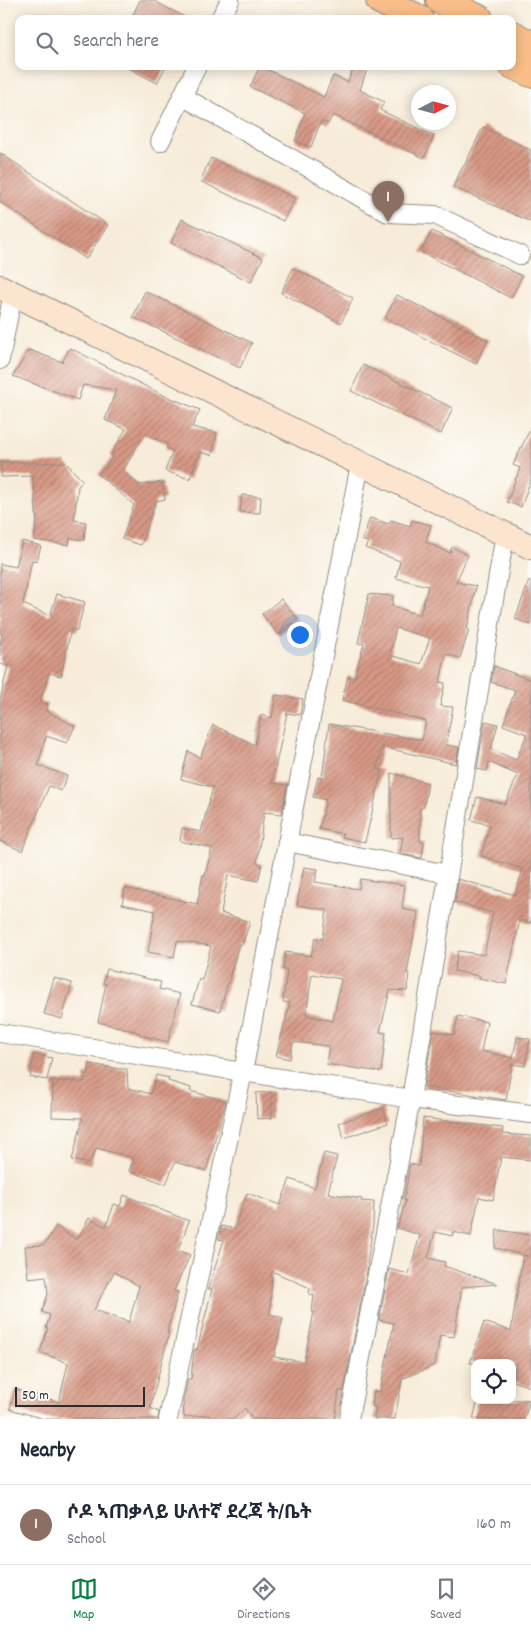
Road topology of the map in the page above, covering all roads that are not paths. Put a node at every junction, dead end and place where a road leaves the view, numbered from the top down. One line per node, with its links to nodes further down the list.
1 (230, 0): 4 (street)
2 (380, 0): 5 (highway)
3 (440, 0): 6 (highway)
4 (222, 15)
5 (411, 15)
6 (471, 15)
7 (516, 37): 8 (highway)
8 (531, 45)
9 (516, 66): 11 (highway)
10 (195, 70): 12 (street)
11 (531, 73)
12 (182, 96): 13 (street); 14 (street)
13 (160, 142)
14 (520, 256)
15 (6, 290): 16 (street); 17 (main road)
16 (0, 360)
17 (360, 464): 18 (main road); 20 (street)
18 (505, 534): 19 (main road); 21 (street)
19 (531, 547)
20 (287, 842): 21 (street); 23 (street)
21 (448, 874): 24 (street)
22 (0, 1033): 23 (street)
23 (243, 1072): 24 (street); 26 (street)
24 (411, 1099): 25 (street); 27 (street)
25 (531, 1114)
26 (168, 1419)
27 (349, 1419)

